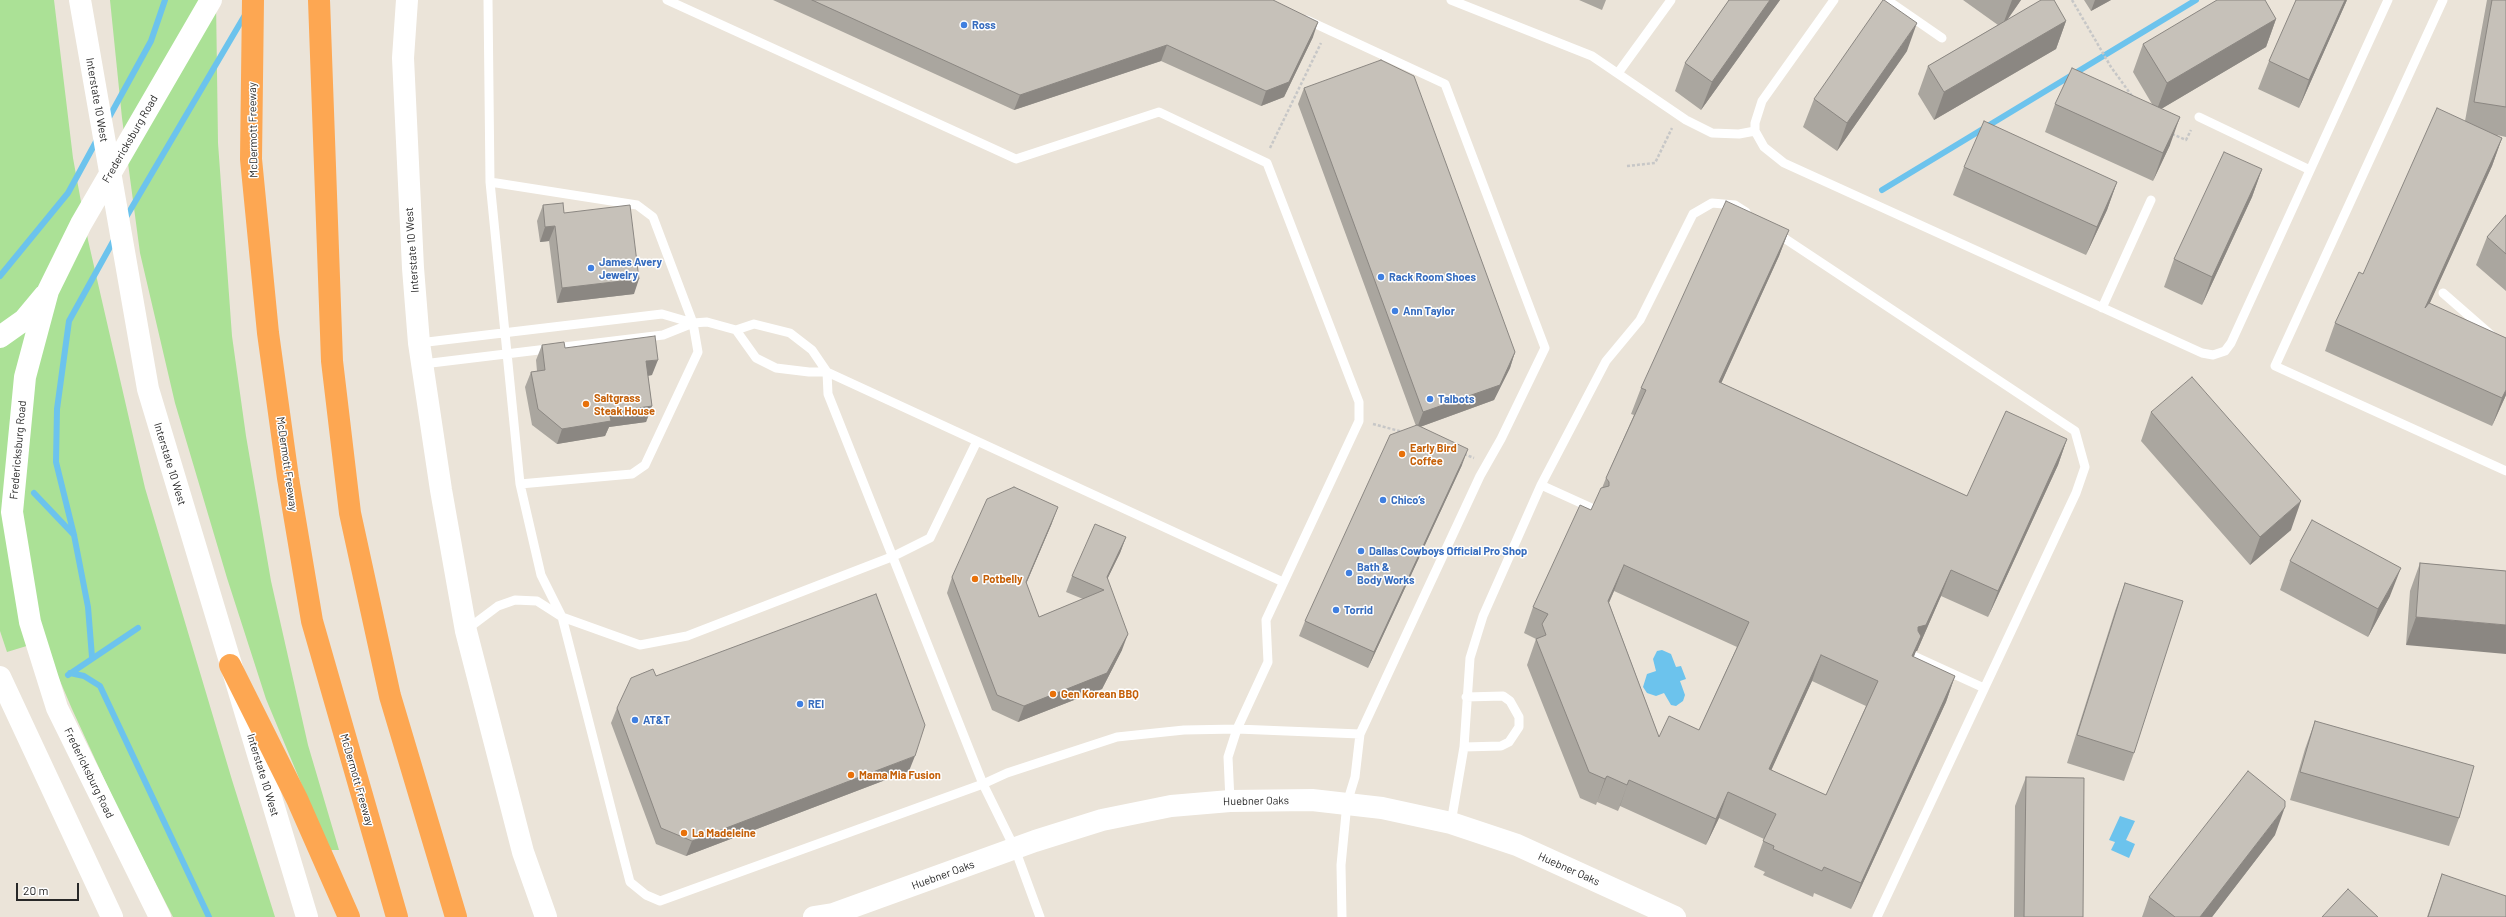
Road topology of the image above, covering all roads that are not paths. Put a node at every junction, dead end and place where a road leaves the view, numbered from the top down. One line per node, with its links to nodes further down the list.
1 (80, 0): 46 (main road, Interstate 10 West)
2 (211, 0): 24 (main road, Fredericksburg Road)
3 (253, 0): 63 (highway, McDermott Freeway)
4 (407, 0): 31 (main road, Interstate 10 West)
5 (488, 0): 20 (lane)
6 (667, 0): 42 (lane)
7 (1451, 0): 16 (lane)
8 (1671, 0): 16 (lane)
9 (1834, 0): 18 (lane)
10 (1887, 0): 15 (lane)
11 (2388, 0): 19 (lane)
12 (2442, 0): 37 (lane)
13 (319, 2): 64 (highway)
14 (1299, 16): 51 (lane)
15 (1942, 38)
16 (1618, 74): 18 (lane)
17 (2198, 117): 19 (lane)
18 (1756, 131): 26 (lane)
19 (2310, 170): 26 (lane)
20 (490, 182): 27 (lane); 29 (lane)
21 (2151, 200): 26 (lane)
22 (1755, 218): 39 (lane)
23 (1768, 227): 48 (lane)
24 (48, 291): 30 (main road); 60 (main road, Fredericksburg Road)
25 (2443, 293): 32 (lane)
26 (2102, 308)
27 (693, 323): 28 (lane); 29 (lane); 33 (lane); 38 (lane)
28 (736, 330): 35 (lane); 35 (lane)
29 (505, 334): 31 (lane); 33 (lane)
30 (0, 337)
31 (419, 343): 34 (main road, Interstate 10 West)
32 (2506, 348)
33 (507, 354): 34 (lane); 38 (lane)
34 (423, 364): 44 (main road, Interstate 10 West)
35 (827, 372): 36 (lane); 41 (lane)
36 (978, 441): 41 (lane); 42 (lane)
37 (2506, 471)
38 (520, 484): 43 (lane)
39 (1541, 485): 40 (lane); 49 (lane)
40 (1594, 509)
41 (894, 556): 43 (lane); 53 (lane)
42 (1283, 582): 50 (lane)
43 (562, 617): 44 (lane); 53 (lane)
44 (466, 631): 65 (main road, Interstate 10 West)
45 (1914, 656): 48 (lane)
46 (230, 665): 61 (main road, Interstate 10 West); 62 (highway)
47 (0, 677): 59 (main road)
48 (1984, 688): 69 (lane)
49 (1466, 697): 52 (lane); 52 (lane)
50 (1237, 729): 51 (lane); 53 (lane); 54 (lane)
51 (1360, 734): 55 (lane)
52 (1464, 747): 56 (lane)
53 (983, 784): 57 (lane)
54 (1230, 801): 55 (main road, Huebner Oaks); 57 (main road, Huebner Oaks)
55 (1347, 803): 56 (main road, Huebner Oaks); 67 (lane)
56 (1450, 823): 68 (main road, Huebner Oaks)
57 (1015, 849): 58 (main road, Huebner Oaks); 66 (lane)
58 (825, 916)
59 (112, 917)
60 (160, 917)
61 (307, 917)
62 (349, 917)
63 (396, 917)
64 (456, 917)
65 (546, 917)
66 (1040, 917)
67 (1342, 917)
68 (1675, 917)
69 (1877, 917)

